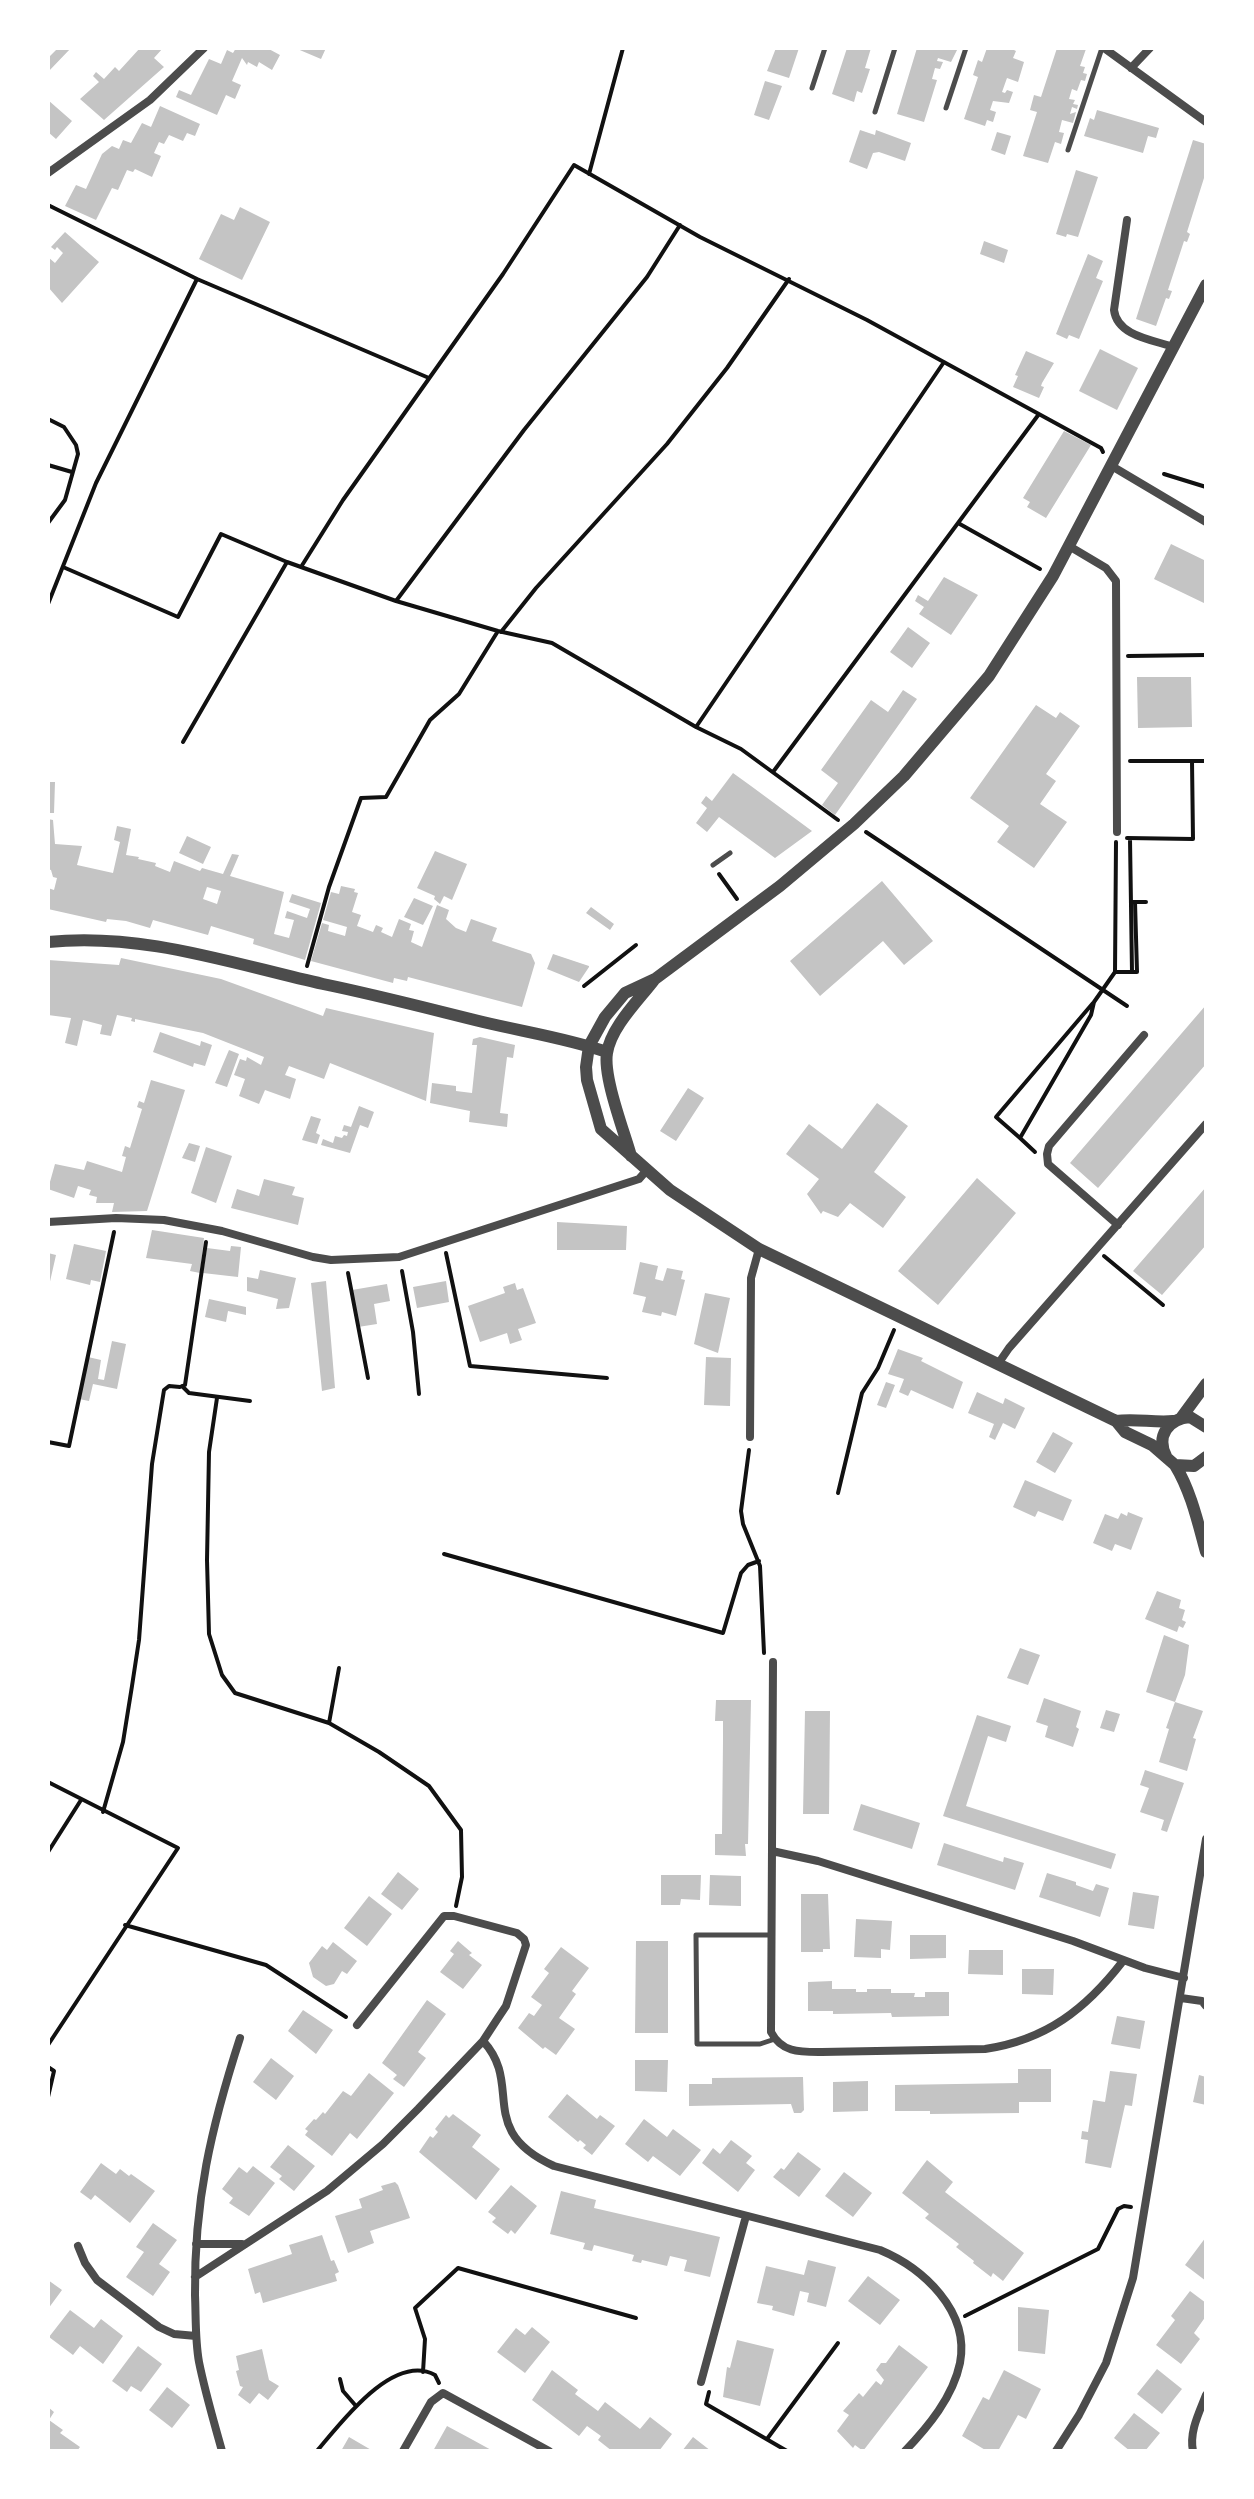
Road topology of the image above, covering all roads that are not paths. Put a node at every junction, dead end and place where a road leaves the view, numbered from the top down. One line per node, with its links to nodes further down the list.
1 (204, 48): 13 (street)
2 (825, 48): 8 (lane)
3 (895, 48): 10 (lane)
4 (966, 48): 9 (lane)
5 (1103, 48): 7 (street); 12 (lane)
6 (1150, 48): 7 (street)
7 (1131, 68): 11 (street)
8 (812, 88)
9 (946, 108)
10 (875, 112)
11 (1206, 122)
12 (1068, 150)
13 (48, 173)
14 (1127, 220): 16 (street)
15 (1206, 285): 16 (street)
16 (1174, 347): 17 (street)
17 (1110, 465): 18 (street); 19 (street)
18 (1206, 522)
19 (1069, 546): 20 (street); 24 (street)
20 (1117, 832)
21 (730, 853): 22 (lane)
22 (713, 865)
23 (48, 942): 26 (street)
24 (655, 979): 26 (street); 27 (street)
25 (1144, 1035): 32 (street)
26 (589, 1046): 27 (street); 29 (street)
27 (607, 1052): 29 (street)
28 (1206, 1124): 32 (street)
29 (632, 1159): 30 (street)
30 (646, 1171): 31 (street); 33 (street)
31 (48, 1222)
32 (1118, 1225): 34 (street)
33 (759, 1249): 34 (street); 39 (street)
34 (998, 1364): 37 (street)
35 (1206, 1384): 36 (street)
36 (1177, 1419): 37 (street); 38 (street); 41 (street)
37 (1116, 1421): 41 (street)
38 (1206, 1427)
39 (750, 1437)
40 (1206, 1457): 41 (street)
41 (1171, 1462): 42 (street)
42 (1206, 1552)
43 (773, 1662): 45 (street)
44 (1206, 1839): 48 (street)
45 (772, 1851): 46 (street); 47 (street)
46 (771, 1935): 53 (street); 53 (lane)
47 (1123, 1961): 48 (street); 53 (street)
48 (1184, 1978): 49 (street)
49 (1181, 1998): 50 (street); 67 (street)
50 (1205, 2002)
51 (357, 2025): 54 (street)
52 (240, 2038): 56 (street)
53 (775, 2039)
54 (483, 2041): 55 (street); 57 (street)
55 (746, 2216): 61 (street); 66 (street)
56 (196, 2244): 57 (street); 59 (street)
57 (242, 2244): 59 (street)
58 (78, 2246): 60 (street)
59 (195, 2277): 60 (street)
60 (196, 2336): 63 (street)
61 (701, 2381)
62 (1206, 2395): 68 (street)
63 (222, 2451)
64 (403, 2451): 65 (street)
65 (549, 2451)
66 (905, 2451)
67 (1056, 2451)
68 (1193, 2451)

